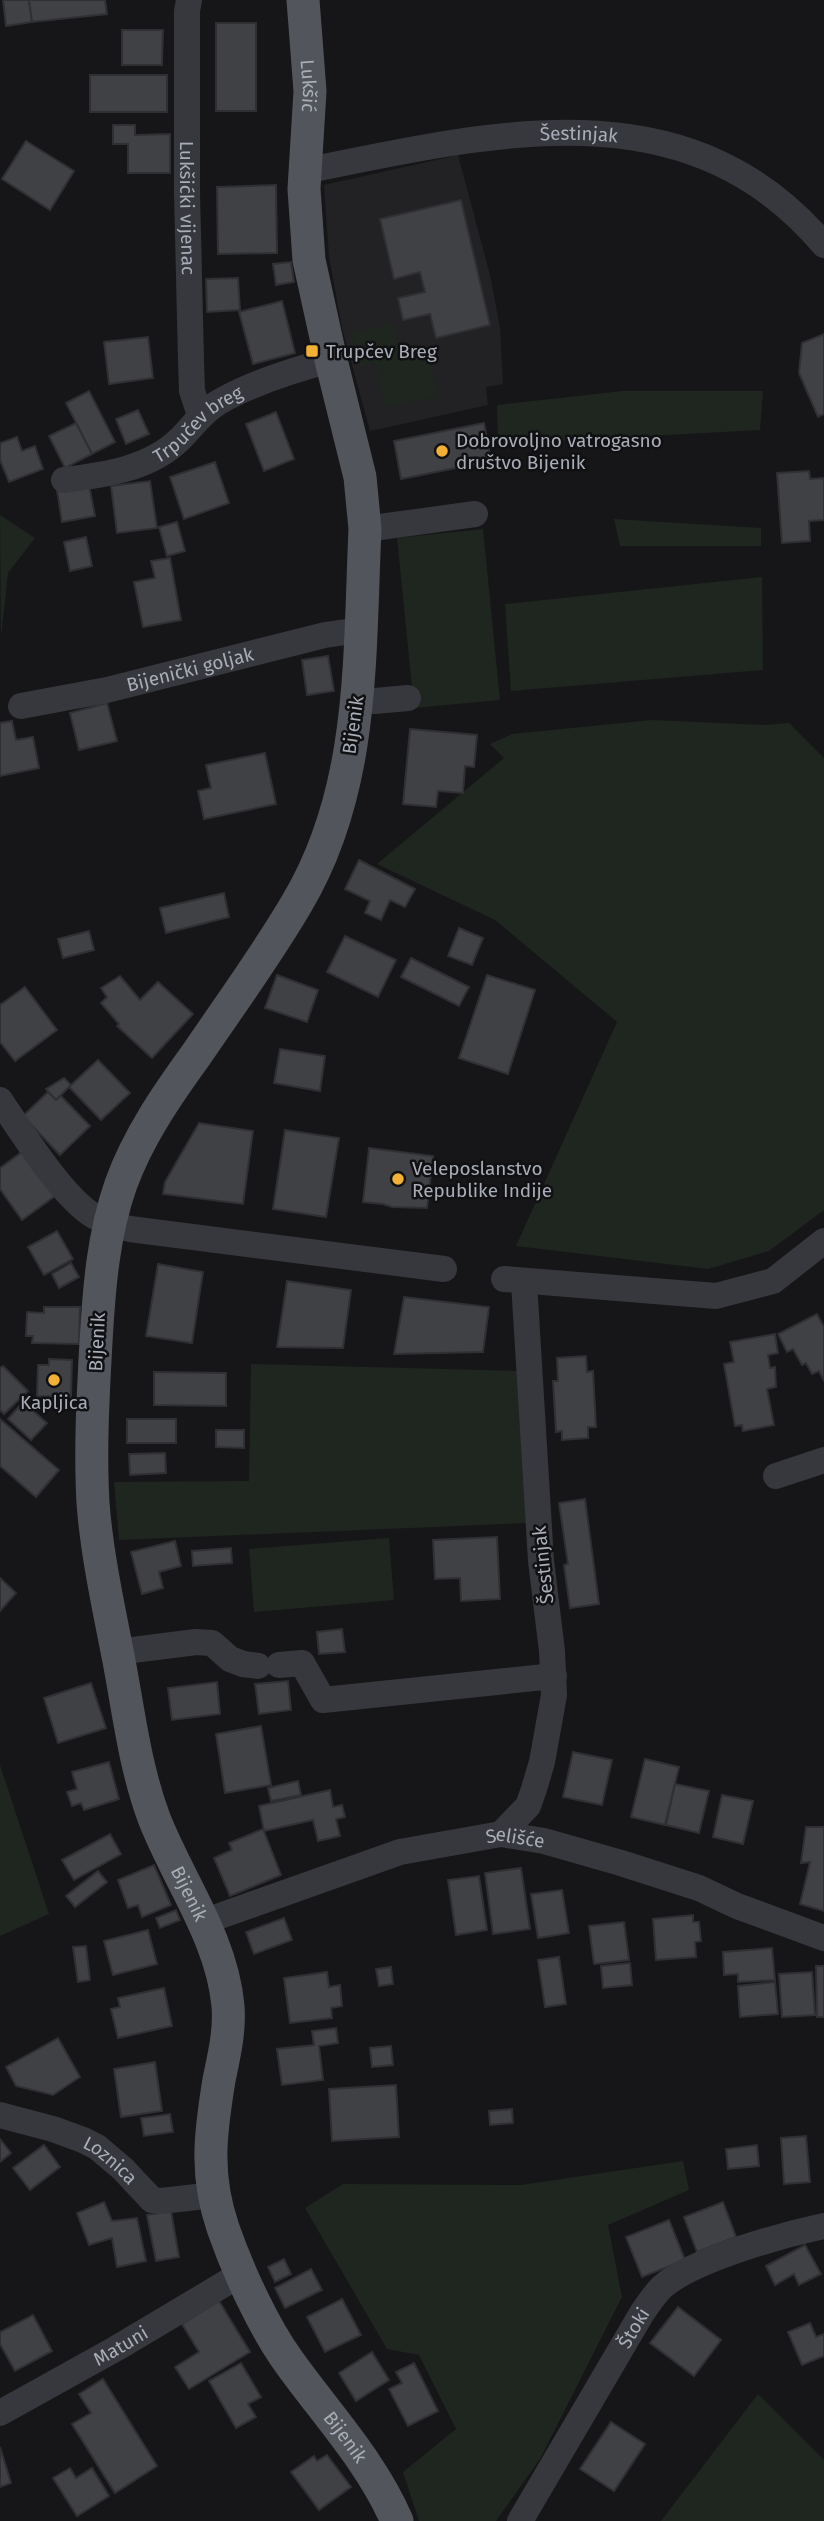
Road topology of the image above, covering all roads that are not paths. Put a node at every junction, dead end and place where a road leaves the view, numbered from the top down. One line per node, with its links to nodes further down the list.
1 (189, 0): 6 (street, Lukšićki vijenac)
2 (303, 0): 3 (main road, Lukšić)
3 (304, 171): 4 (street, Šestinjak); 5 (main road, Bijenik)
4 (824, 245)
5 (331, 360): 6 (street, Trpučev breg); 9 (main road, Bijenik)
6 (200, 415): 7 (street, Trpučev breg)
7 (64, 480)
8 (475, 513): 9 (street)
9 (365, 529): 10 (main road, Bijenik)
10 (360, 630): 12 (main road, Bijenik); 13 (street, Bijenički goljak)
11 (408, 698): 12 (street)
12 (358, 700): 15 (main road, Bijenik)
13 (21, 706)
14 (0, 1100): 15 (street)
15 (110, 1223): 17 (street); 20 (main road, Bijenik)
16 (824, 1241): 21 (street, Šestinjak)
17 (444, 1269)
18 (824, 1460): 19 (street)
19 (776, 1476)
20 (117, 1652): 21 (street); 23 (main road, Bijenik)
21 (554, 1676): 22 (street, Šestinjak)
22 (501, 1834): 23 (street, Selišće); 24 (street, Selišće)
23 (202, 1922): 26 (main road, Bijenik)
24 (824, 1938)
25 (0, 2115): 26 (street, Loznica)
26 (214, 2195): 28 (main road, Bijenik)
27 (824, 2226): 31 (street, Štoki)
28 (241, 2274): 29 (street, Matuni); 30 (main road, Bijenik)
29 (0, 2413)
30 (397, 2521)
31 (520, 2521)

